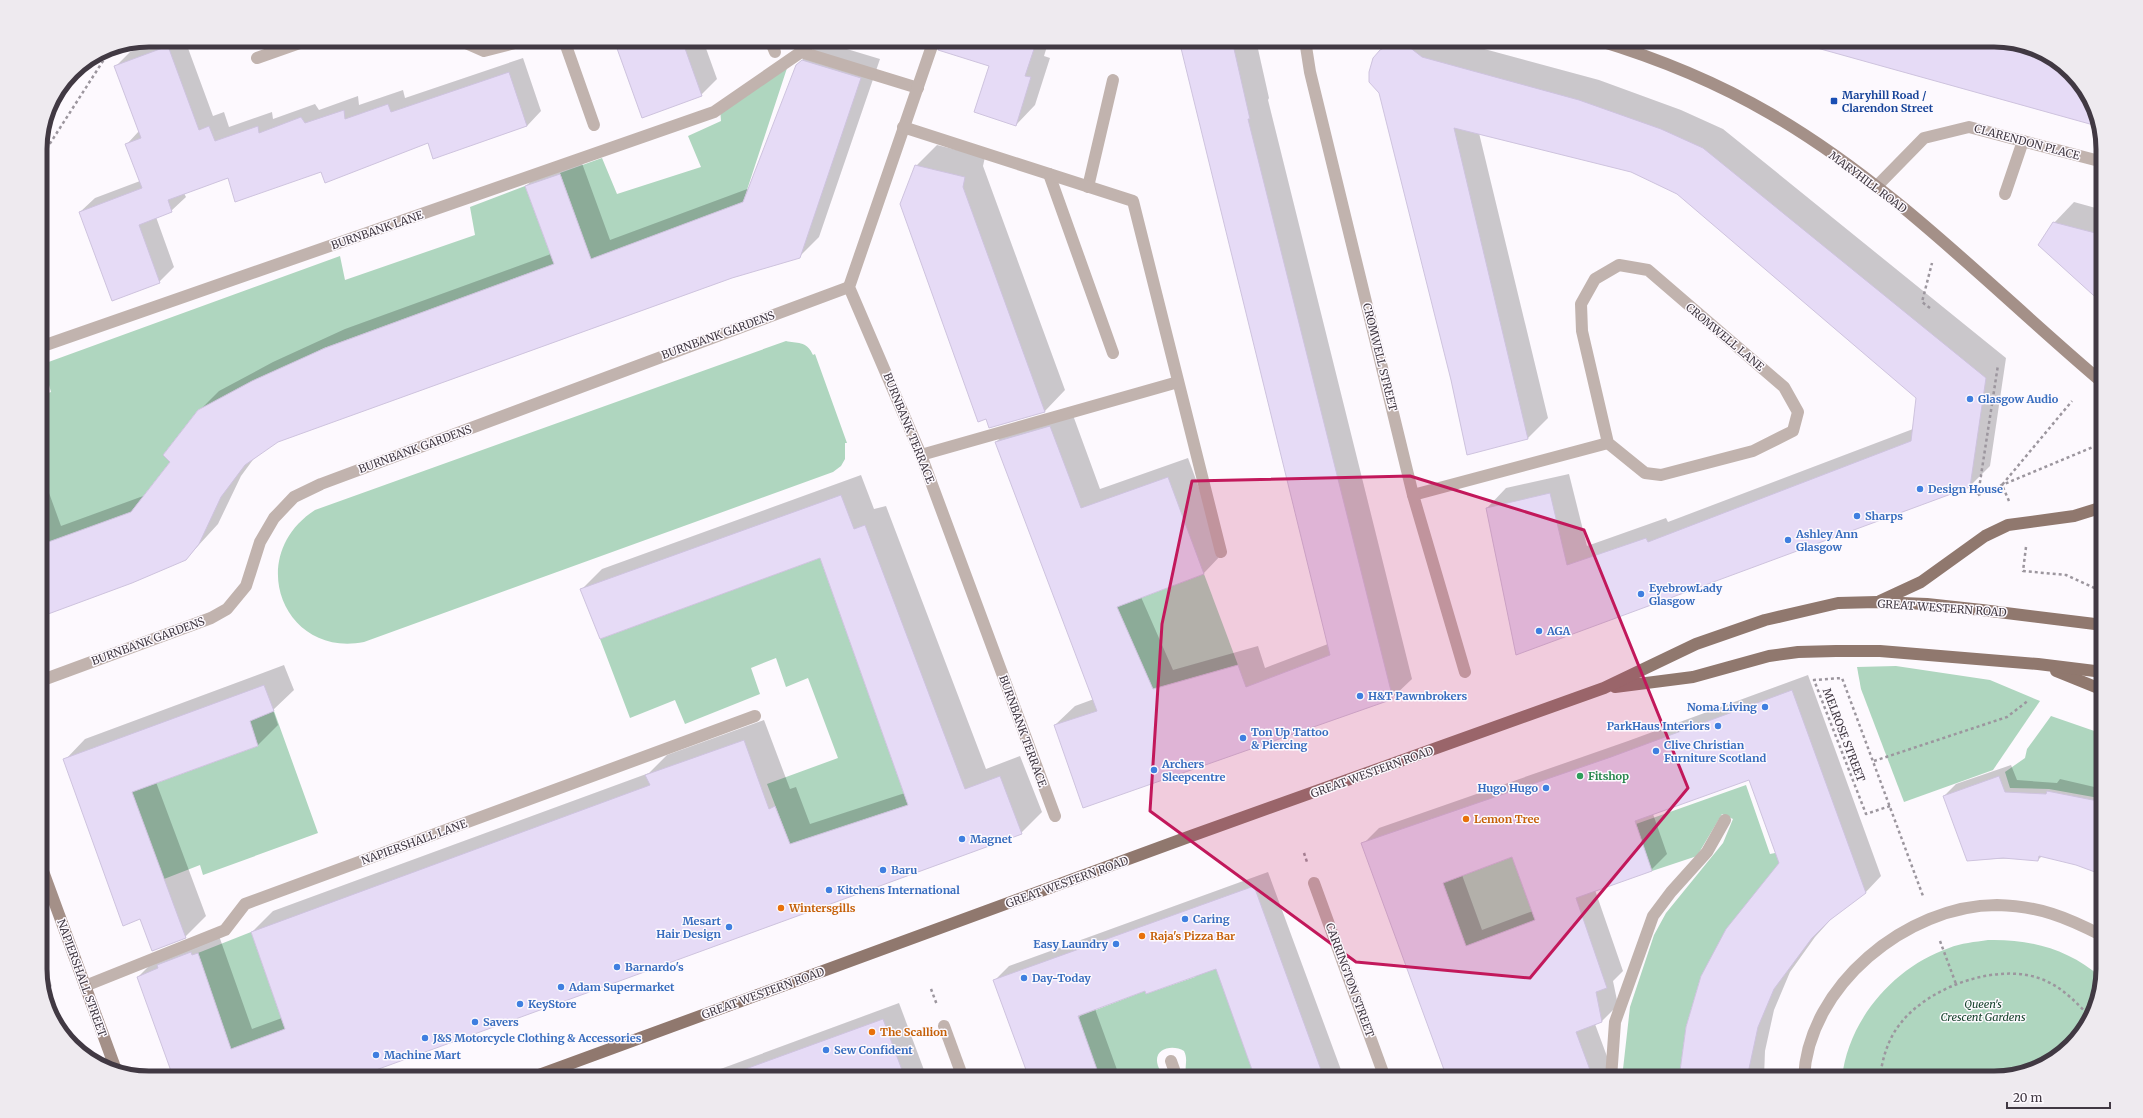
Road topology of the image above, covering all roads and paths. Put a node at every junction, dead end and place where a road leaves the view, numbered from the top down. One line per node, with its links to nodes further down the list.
1 (288, 47): 11 (street)
2 (475, 47): 3 (street)
3 (499, 47)
4 (566, 47): 14 (street)
5 (773, 47): 9 (street)
6 (932, 47): 13 (street)
7 (1306, 47): 36 (street, CROMWELL STREET)
8 (1617, 47): 21 (street, MARYHILL ROAD)
9 (775, 52)
10 (105, 57): 17 (path)
11 (257, 58)
12 (1113, 80): 20 (street)
13 (918, 88): 15 (street); 26 (street, BURNBANK LANE)
14 (594, 125)
15 (904, 127): 19 (street); 24 (street)
16 (2024, 141): 18 (street, CLARENDON PLACE); 21 (street, CLARENDON PLACE); 22 (street)
17 (47, 148)
18 (2096, 160)
19 (1049, 174): 20 (street); 27 (street)
20 (1088, 187): 30 (street)
21 (1876, 187): 23 (street, MARYHILL ROAD)
22 (2005, 194)
23 (1938, 238): 25 (path); 29 (street, MARYHILL ROAD)
24 (849, 287): 34 (street, BURNBANK TERRACE); 47 (street, BURNBANK GARDENS)
25 (1930, 308)
26 (47, 345)
27 (1113, 353)
28 (1998, 365): 35 (path)
29 (2096, 377)
30 (1178, 382): 34 (street); 40 (street)
31 (2072, 401): 35 (path)
32 (1608, 443): 32 (street, CROMWELL LANE); 36 (street)
33 (2093, 447): 35 (path)
34 (921, 455): 54 (street, BURNBANK TERRACE)
35 (2002, 485): 37 (path)
36 (1413, 495): 46 (street, CROMWELL STREET)
37 (2012, 507)
38 (2096, 509): 42 (main road)
39 (2026, 546): 41 (path)
40 (1221, 552)
41 (2096, 589)
42 (1877, 602): 43 (main road, GREAT WESTERN ROAD); 49 (main road, GREAT WESTERN ROAD)
43 (2096, 624)
44 (2038, 664): 45 (main road, GREAT WESTERN ROAD); 48 (main road); 49 (main road, GREAT WESTERN ROAD)
45 (2096, 671)
46 (1465, 672)
47 (47, 678)
48 (2096, 687)
49 (1604, 688): 66 (main road, GREAT WESTERN ROAD)
50 (2030, 700): 52 (path)
51 (755, 716): 61 (street, NAPIERSHALL LANE)
52 (1874, 761): 53 (path, MELROSE STREET); 53 (path, MELROSE STREET)
53 (1890, 806): 58 (path, MELROSE STREET)
54 (1055, 816)
55 (1725, 820): 70 (street)
56 (47, 882): 61 (street, NAPIERSHALL STREET)
57 (1314, 883): 69 (street, CARRINGTON STREET)
58 (1932, 919): 59 (street); 60 (path, MELROSE STREET); 71 (street)
59 (2096, 932)
60 (1956, 984): 62 (path); 72 (path)
61 (85, 986): 65 (street, NAPIERSHALL STREET)
62 (2086, 1013)
63 (944, 1026): 67 (street)
64 (1171, 1061): 68 (street)
65 (114, 1065)
66 (551, 1071)
67 (960, 1071)
68 (1175, 1071)
69 (1382, 1071)
70 (1611, 1071)
71 (1804, 1071)
72 (1881, 1071)

